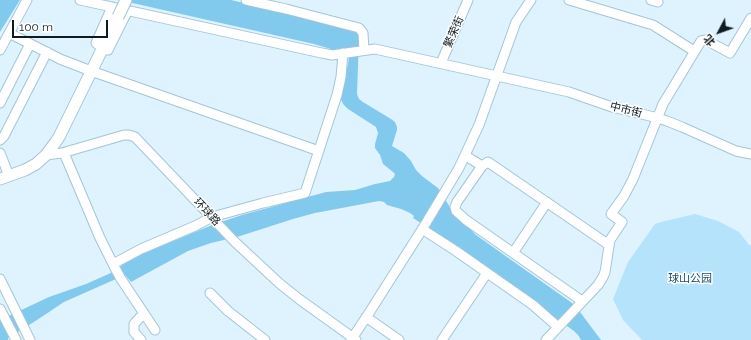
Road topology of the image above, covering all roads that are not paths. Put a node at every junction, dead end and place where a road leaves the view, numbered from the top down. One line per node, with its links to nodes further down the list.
1 (27, 0): 12 (street)
2 (80, 0): 10 (street)
3 (246, 0): 16 (street)
4 (468, 0): 20 (street, 繁荣街)
5 (531, 0): 22 (street)
6 (569, 0): 9 (street)
7 (602, 0): 9 (street)
8 (127, 5): 10 (main road, bridge); 14 (street); 19 (street, 中市街)
9 (599, 9): 17 (street)
10 (115, 12): 14 (main road)
11 (751, 18): 17 (street)
12 (9, 33): 13 (street); 15 (street)
13 (30, 44): 18 (street); 23 (street)
14 (102, 48): 21 (main road)
15 (0, 50)
16 (363, 50): 19 (street, 中市街); 20 (street, 中市街)
17 (694, 51): 24 (street)
18 (47, 52): 21 (street); 25 (street)
19 (344, 53): 26 (street)
20 (441, 63): 22 (street, 中市街)
21 (91, 72): 26 (street); 30 (main road)
22 (497, 76): 24 (street, 中市街); 31 (street)
23 (0, 103)
24 (658, 118): 29 (street, 中市街); 37 (street)
25 (0, 140)
26 (319, 151): 35 (street)
27 (0, 153): 33 (street)
28 (64, 153): 30 (street, 环球路); 35 (street, 环球路); 39 (street)
29 (751, 154)
30 (46, 155): 33 (main road)
31 (466, 156): 32 (street); 36 (street)
32 (482, 166): 34 (street); 38 (street)
33 (5, 178)
34 (548, 202): 37 (street); 38 (street)
35 (213, 219): 39 (street); 50 (street, 环球路)
36 (423, 229): 40 (street); 46 (street)
37 (609, 245): 43 (street)
38 (513, 253): 43 (street)
39 (114, 266): 45 (street)
40 (488, 273): 47 (street); 55 (street)
41 (0, 279): 49 (street)
42 (210, 293): 53 (street)
43 (580, 304): 47 (street)
44 (0, 309): 51 (street)
45 (144, 313): 48 (street); 52 (street)
46 (366, 317): 50 (street); 54 (street)
47 (559, 325): 56 (street)
48 (155, 330)
49 (29, 337)
50 (353, 339)
51 (15, 340)
52 (141, 340)
53 (265, 340)
54 (398, 340)
55 (442, 340)
56 (546, 340)

